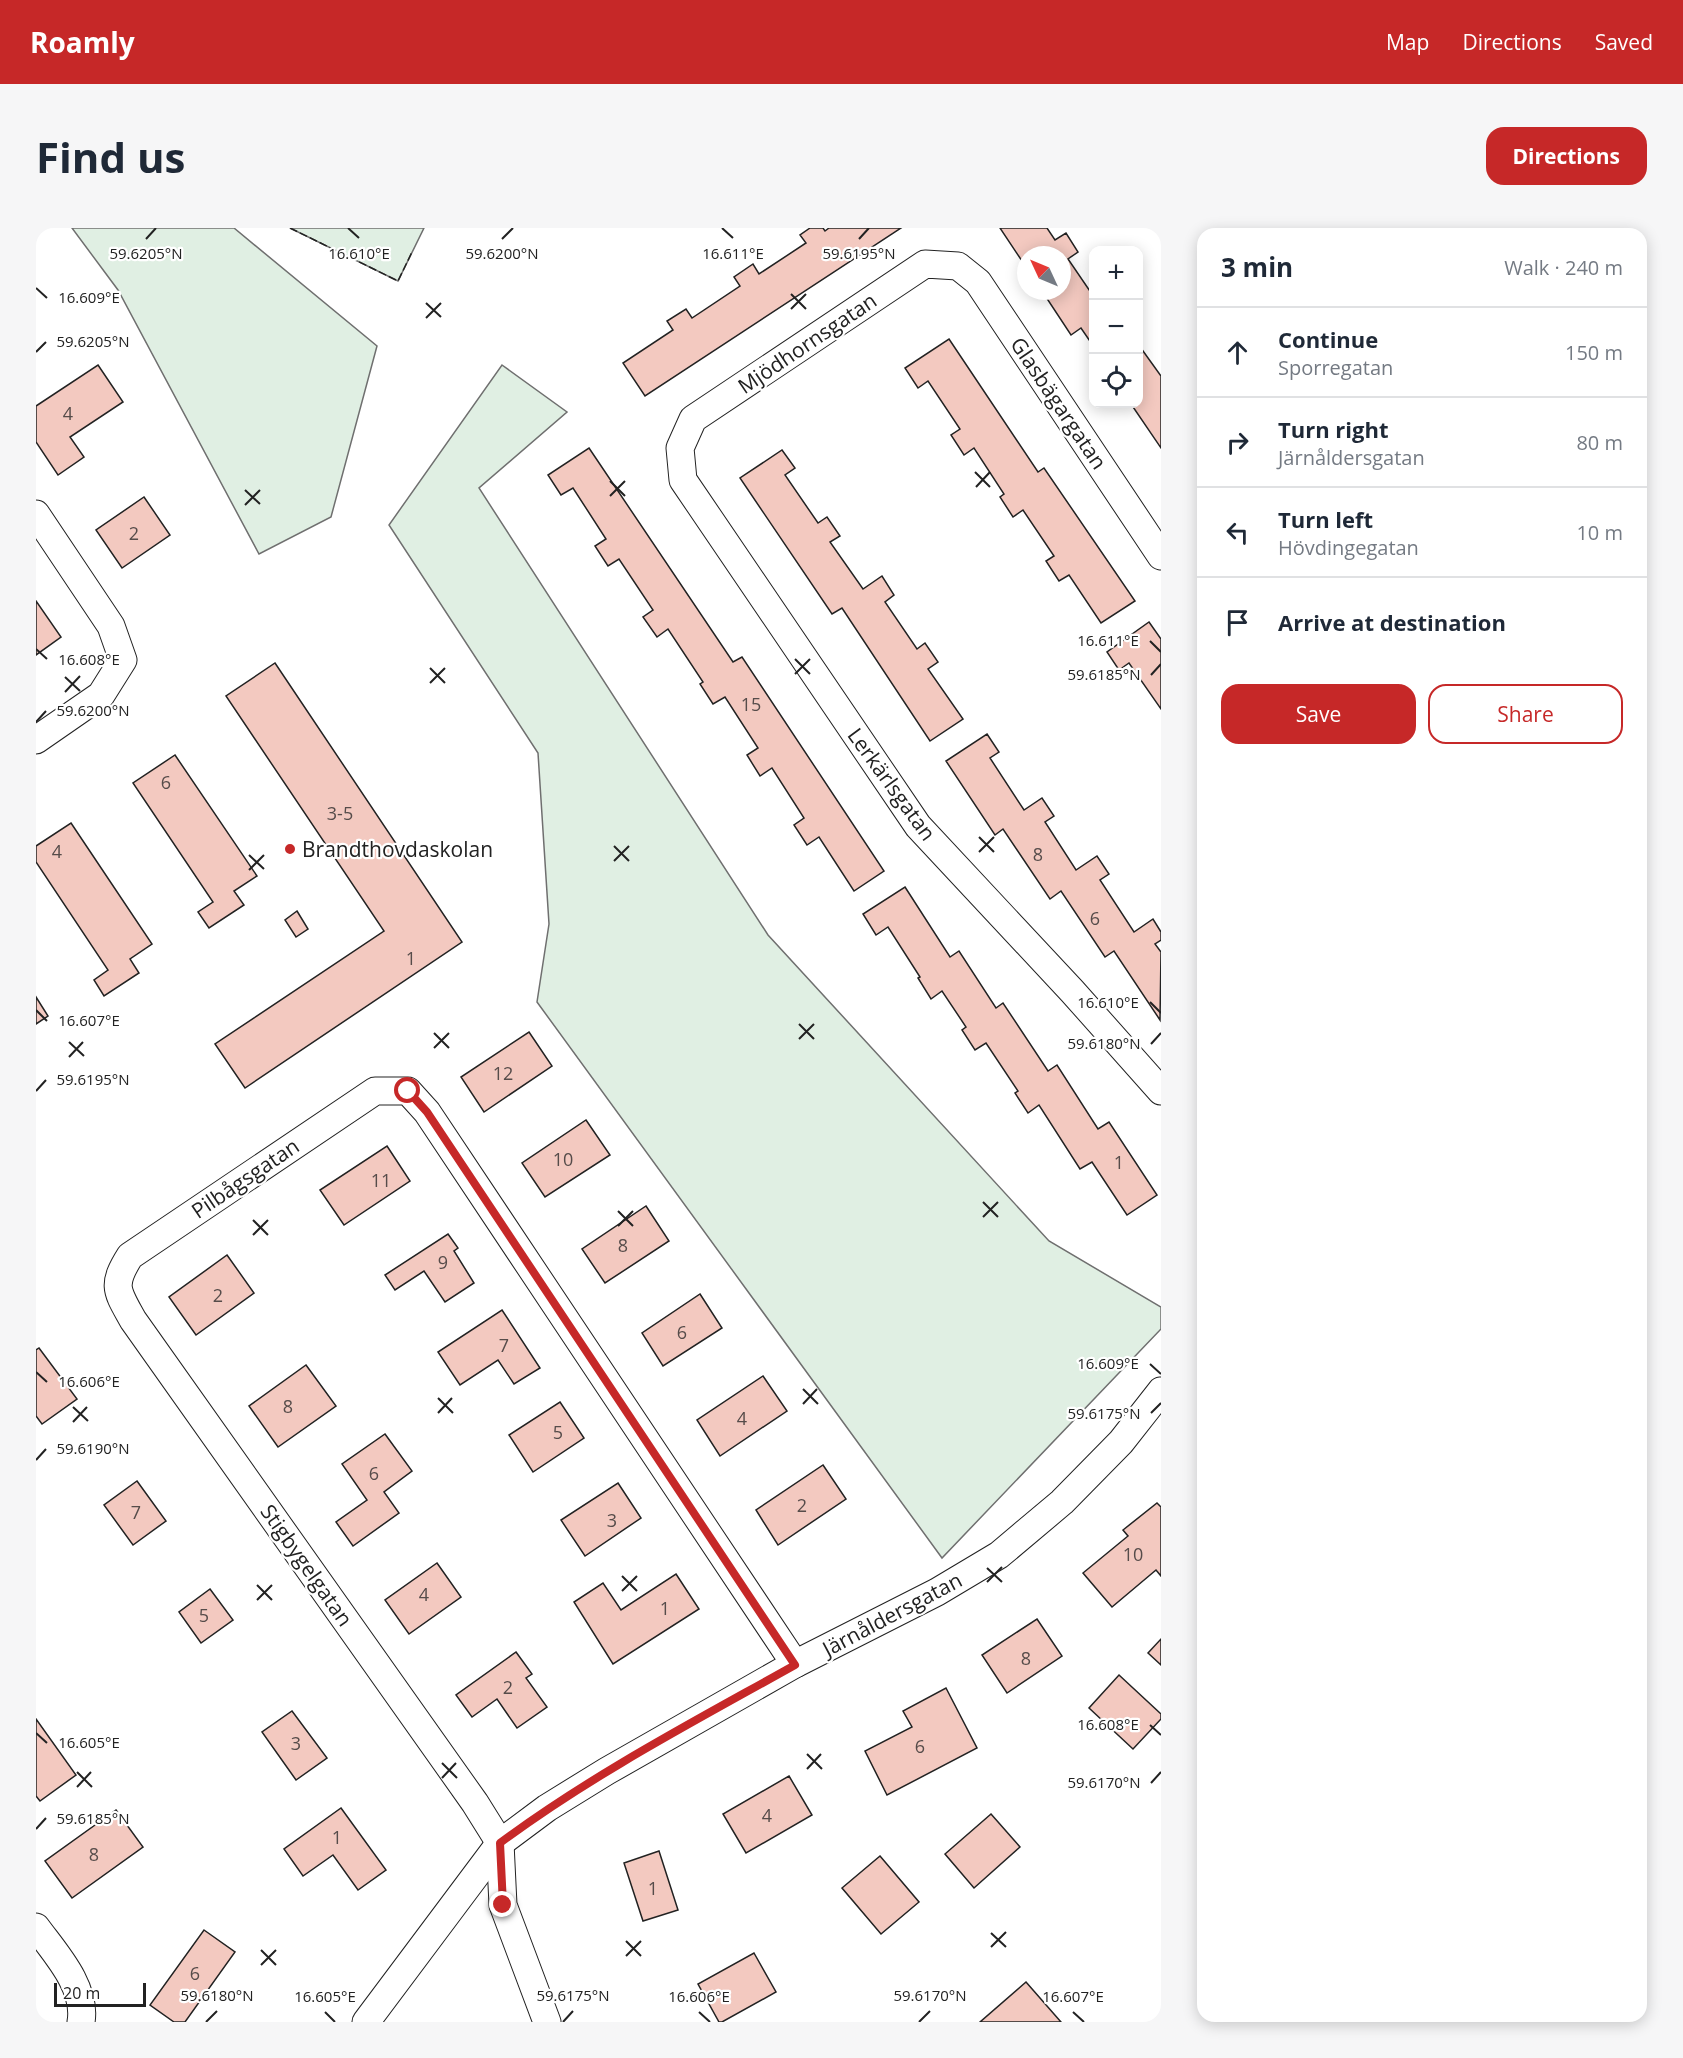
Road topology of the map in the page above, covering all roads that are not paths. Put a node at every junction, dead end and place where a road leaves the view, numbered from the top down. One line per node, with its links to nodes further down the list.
1 (946, 266): 2 (street, Mjödhornsgatan); 4 (street, Glasbägargatan)
2 (682, 442): 6 (street, Lerkärlsgatan)
3 (36, 514): 5 (street)
4 (1161, 556)
5 (36, 741)
6 (1161, 1091)
7 (118, 1286): 9 (street, Pilbågsgatan); 10 (street, Stigbygelgatan)
8 (1161, 1391): 9 (street, Järnåldersgatan)
9 (795, 1665): 10 (street, Järnåldersgatan)
10 (500, 1843): 13 (street, Järnåldersgatan); 14 (street)
11 (36, 1927): 12 (street)
12 (81, 2022)
13 (366, 2022)
14 (547, 2022)

